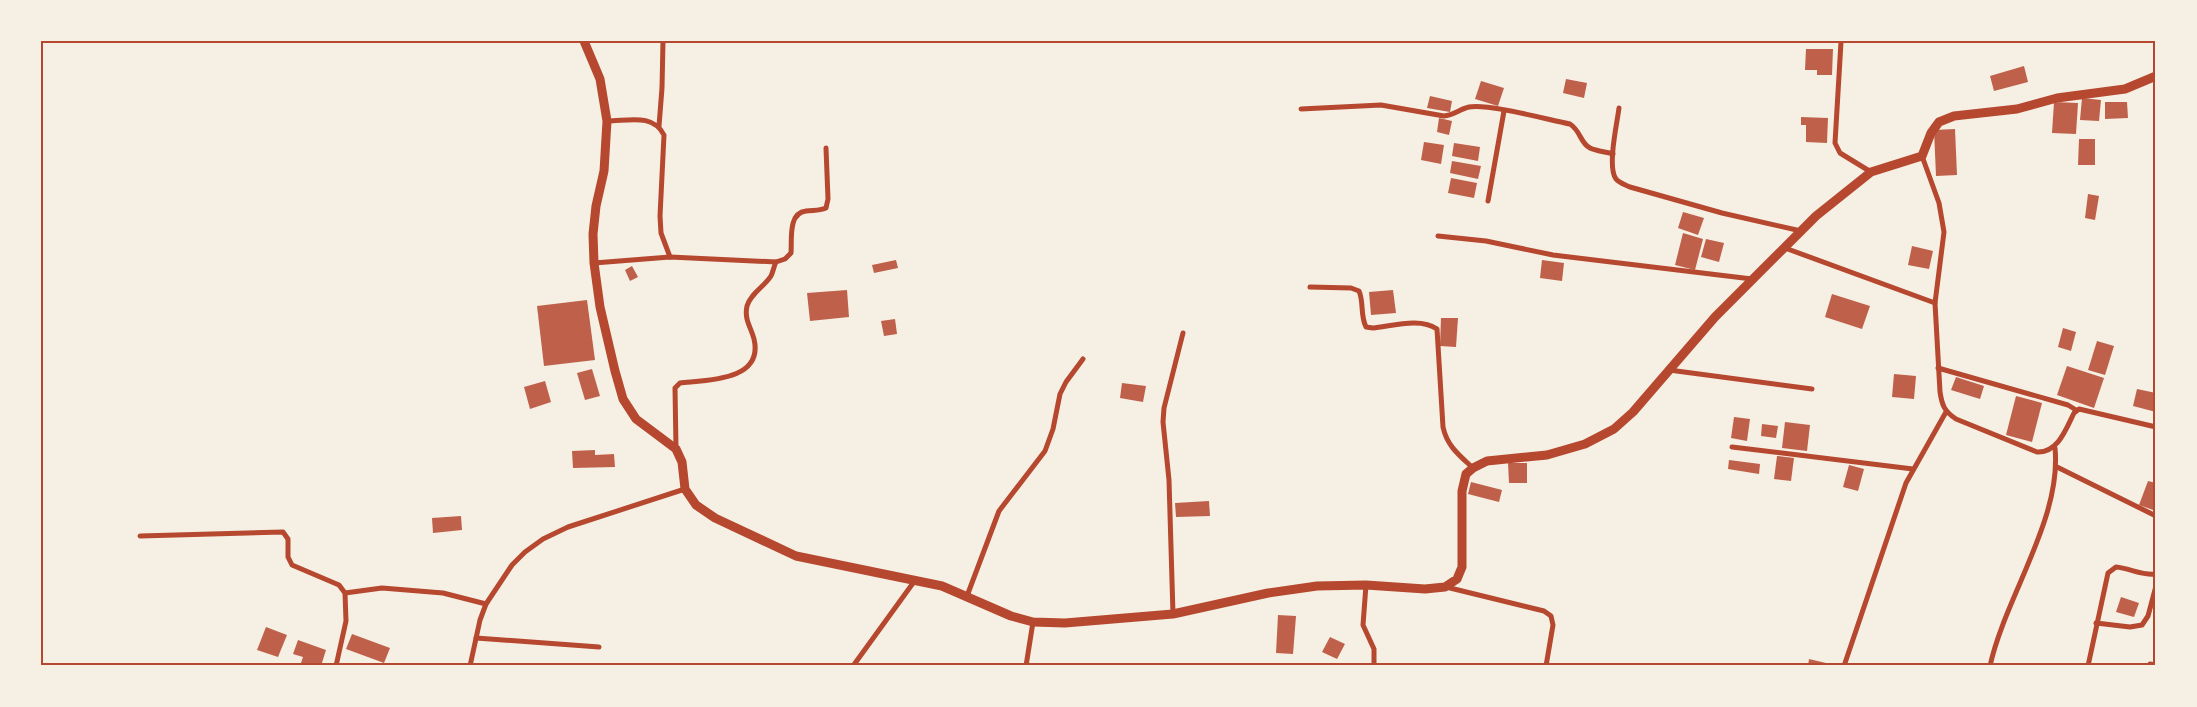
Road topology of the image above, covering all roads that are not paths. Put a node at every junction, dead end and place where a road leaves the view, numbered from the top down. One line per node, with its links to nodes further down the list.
1 (584, 41): 8 (street)
2 (663, 41): 9 (street)
3 (1841, 42): 13 (street)
4 (2156, 76): 12 (street)
5 (1619, 108): 11 (street)
6 (1301, 109): 7 (street)
7 (1504, 110): 11 (street); 14 (street)
8 (607, 121): 9 (street); 20 (street)
9 (659, 126): 18 (street)
10 (826, 148): 19 (street)
11 (1613, 154): 15 (street)
12 (1922, 156): 13 (street); 23 (street)
13 (1871, 172): 15 (street)
14 (1488, 201)
15 (1801, 231): 17 (street)
16 (1438, 236): 21 (street)
17 (1784, 248): 21 (street); 23 (street)
18 (670, 257): 19 (street); 20 (street)
19 (776, 262): 34 (street)
20 (594, 263): 34 (street)
21 (1752, 280): 27 (street)
22 (1310, 287): 36 (street)
23 (1935, 303): 26 (street)
24 (1182, 333): 49 (street)
25 (1083, 359): 47 (street)
26 (1938, 368): 29 (street); 30 (street)
27 (1668, 370): 28 (street); 36 (street)
28 (1812, 389)
29 (2076, 410): 31 (street); 33 (street)
30 (1946, 412): 33 (street); 37 (street)
31 (2156, 427)
32 (1732, 447): 37 (street)
33 (2055, 448): 35 (street)
34 (676, 449): 38 (street)
35 (2057, 467): 39 (street); 61 (street)
36 (1473, 468): 45 (street)
37 (1913, 469): 60 (street)
38 (685, 489): 42 (street); 48 (street)
39 (2156, 516)
40 (140, 536): 46 (street)
41 (2156, 574): 51 (street)
42 (916, 579): 47 (street); 56 (street)
43 (1366, 585): 45 (street); 49 (street); 58 (street)
44 (2156, 586): 51 (street)
45 (1445, 587): 59 (street)
46 (345, 593): 48 (street); 54 (street)
47 (967, 596): 50 (street)
48 (486, 604): 52 (street)
49 (1173, 614): 50 (street)
50 (1034, 622): 57 (street)
51 (2096, 623): 62 (street)
52 (476, 638): 53 (street); 55 (street)
53 (599, 647)
54 (336, 666)
55 (470, 666)
56 (853, 666)
57 (1026, 666)
58 (1374, 666)
59 (1546, 666)
60 (1844, 666)
61 (1990, 666)
62 (2088, 666)

